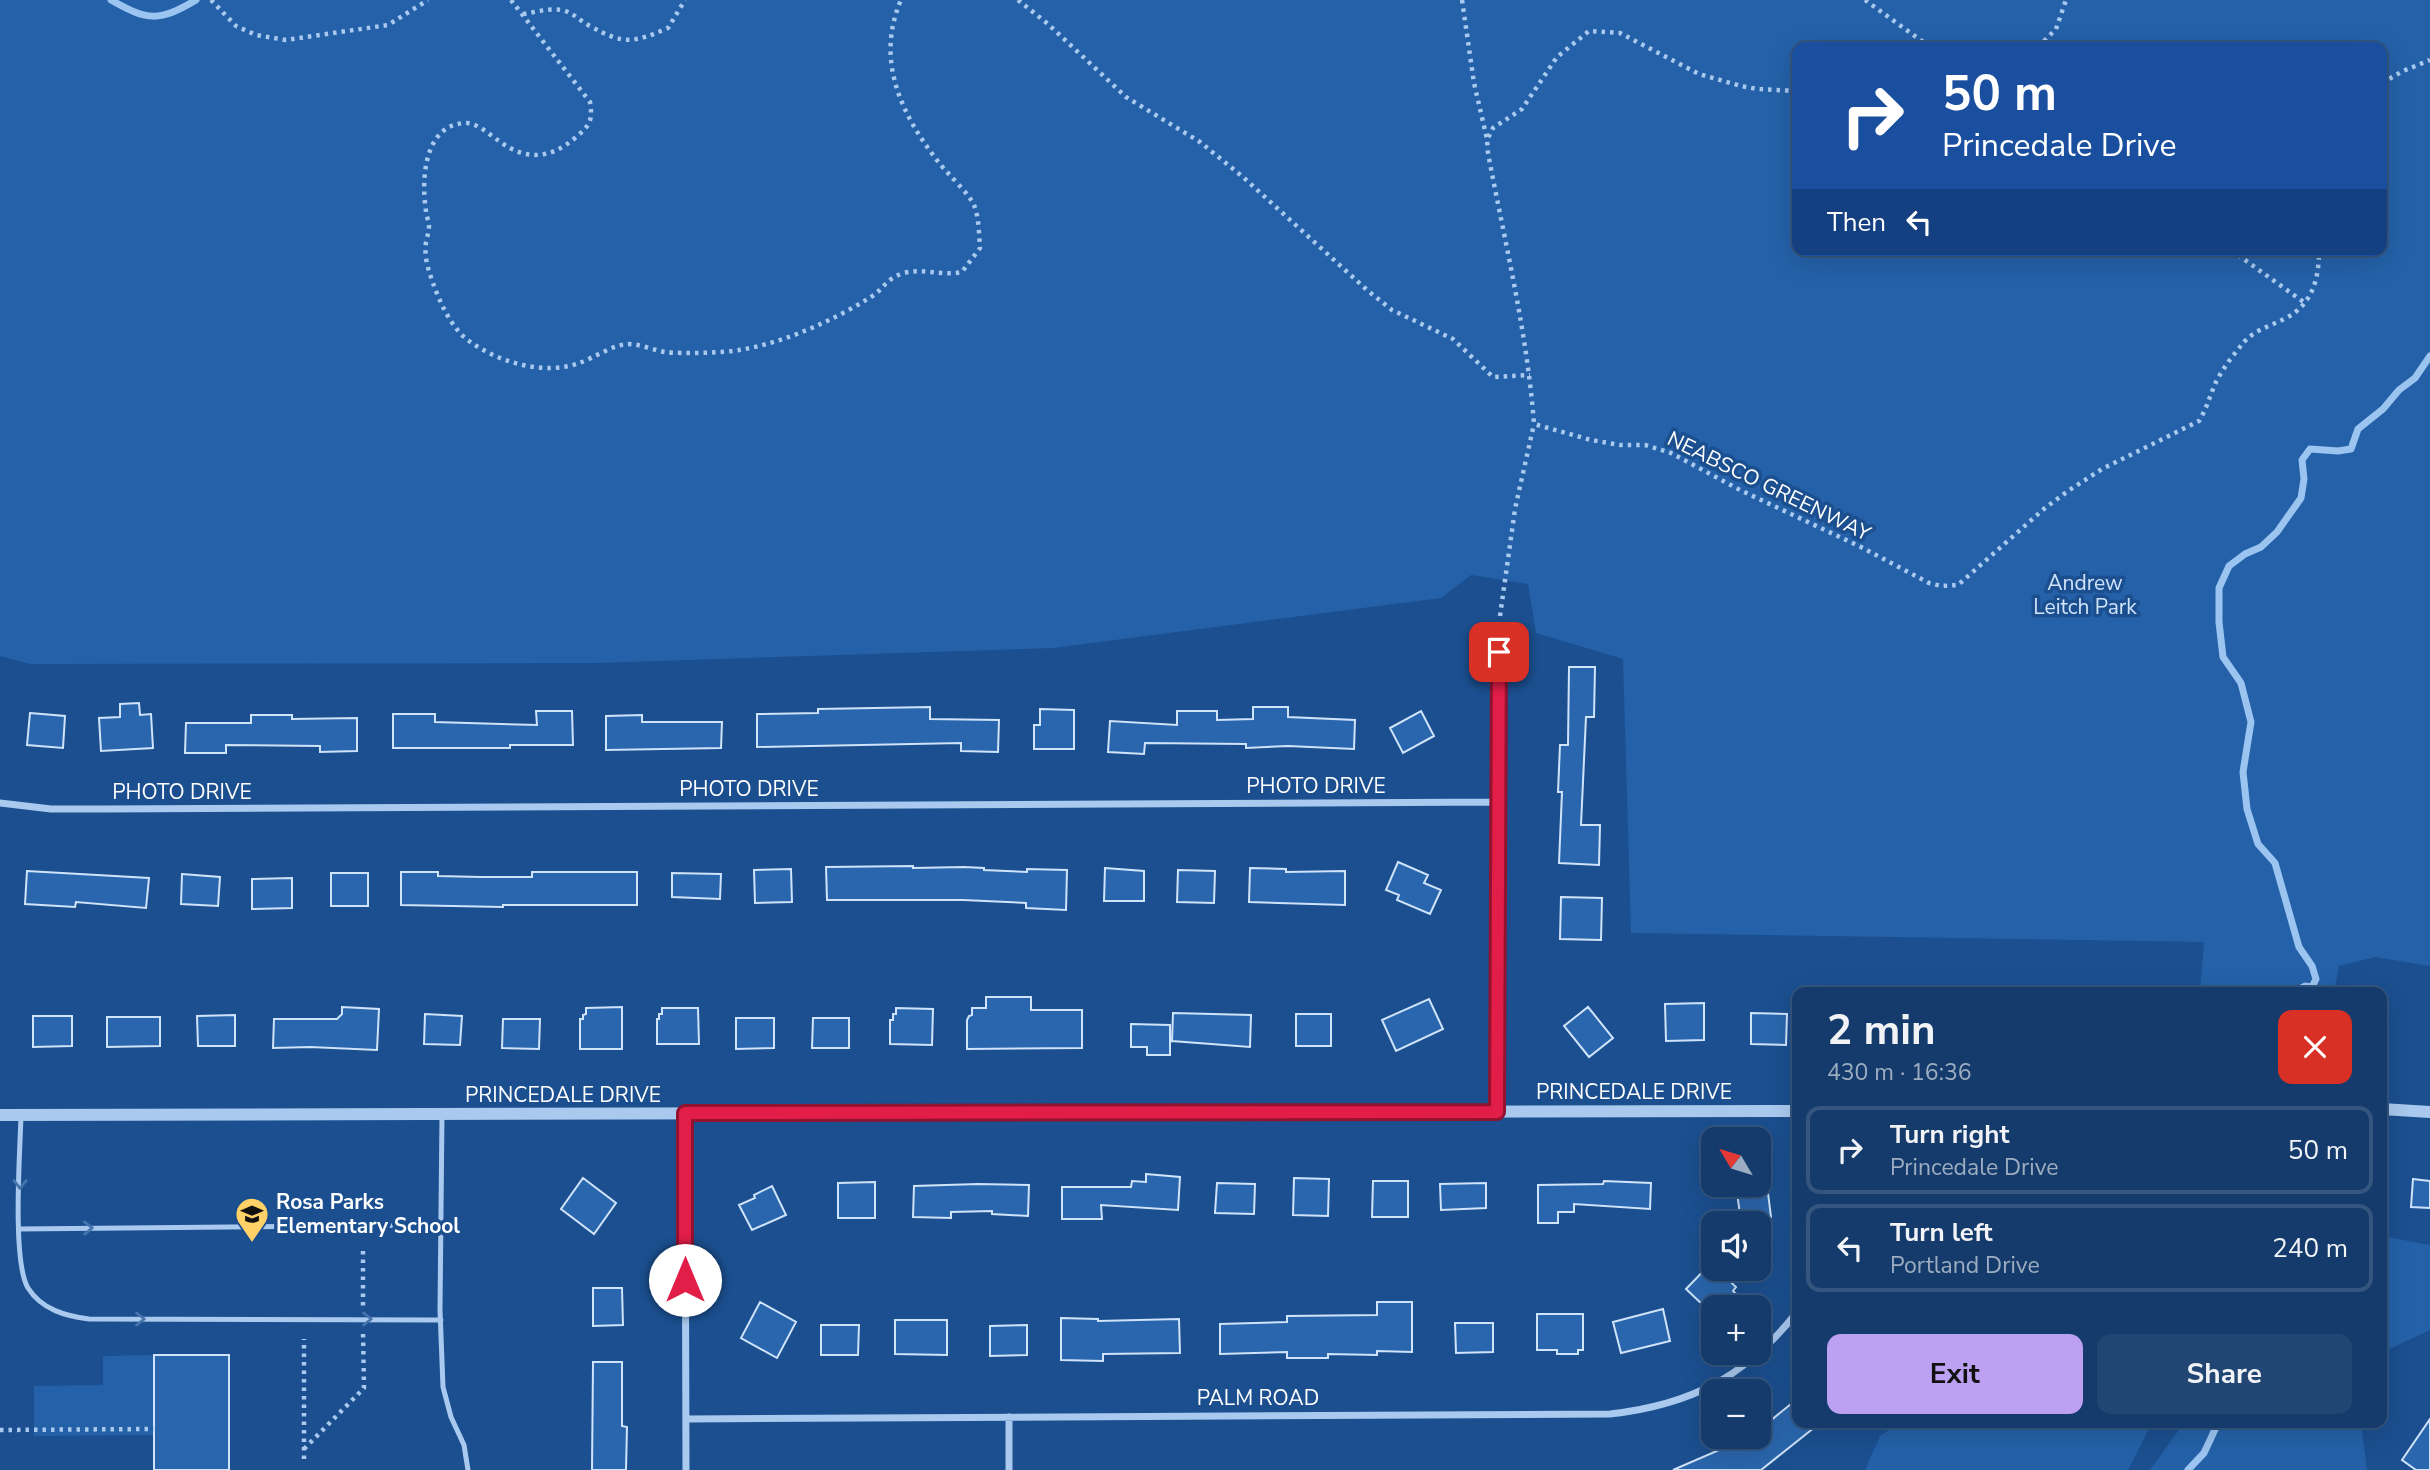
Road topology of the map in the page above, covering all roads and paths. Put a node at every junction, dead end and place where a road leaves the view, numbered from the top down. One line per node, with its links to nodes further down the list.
1 (428, 0): 9 (path)
2 (511, 0): 10 (path)
3 (685, 0): 10 (path)
4 (901, 0): 10 (path)
5 (1018, 0): 20 (path)
6 (1462, 0): 16 (path)
7 (1865, 0): 11 (path)
8 (2066, 0): 12 (path)
9 (212, 1)
10 (523, 14)
11 (1923, 42)
12 (2043, 42)
13 (2430, 60): 14 (path)
14 (2387, 80)
15 (1792, 90): 16 (path)
16 (1487, 140): 20 (path)
17 (2239, 256): 19 (path)
18 (2319, 256): 19 (path)
19 (2305, 303): 21 (path, NEABSCO GREENWAY)
20 (1530, 375): 21 (path)
21 (1534, 424): 22 (path)
22 (1499, 627): 23 (street)
23 (1499, 802): 24 (street, PHOTO DRIVE); 27 (street)
24 (0, 803)
25 (2387, 1110): 28 (street)
26 (1792, 1111): 27 (street, PRINCEDALE DRIVE)
27 (1497, 1112): 29 (street, PRINCEDALE DRIVE)
28 (2430, 1112)
29 (685, 1113): 30 (street, PRINCEDALE DRIVE); 41 (street)
30 (442, 1114): 32 (street, PRINCEDALE DRIVE); 33 (lane)
31 (0, 1115): 32 (street, PRINCEDALE DRIVE)
32 (21, 1115): 34 (lane, one-way to 34)
33 (441, 1225): 34 (lane, one-way to 33); 38 (lane)
34 (19, 1229): 37 (lane, one-way to 37)
35 (363, 1251): 37 (path)
36 (1792, 1318): 40 (street, PALM ROAD)
37 (363, 1320): 38 (lane, one-way to 38); 44 (path)
38 (441, 1320): 46 (lane)
39 (304, 1339): 44 (path)
40 (1009, 1417): 41 (street, PALM ROAD); 48 (street)
41 (686, 1419): 47 (street)
42 (154, 1429): 43 (path)
43 (0, 1430)
44 (304, 1449): 45 (path)
45 (304, 1459)
46 (468, 1470)
47 (686, 1470)
48 (1009, 1470)

